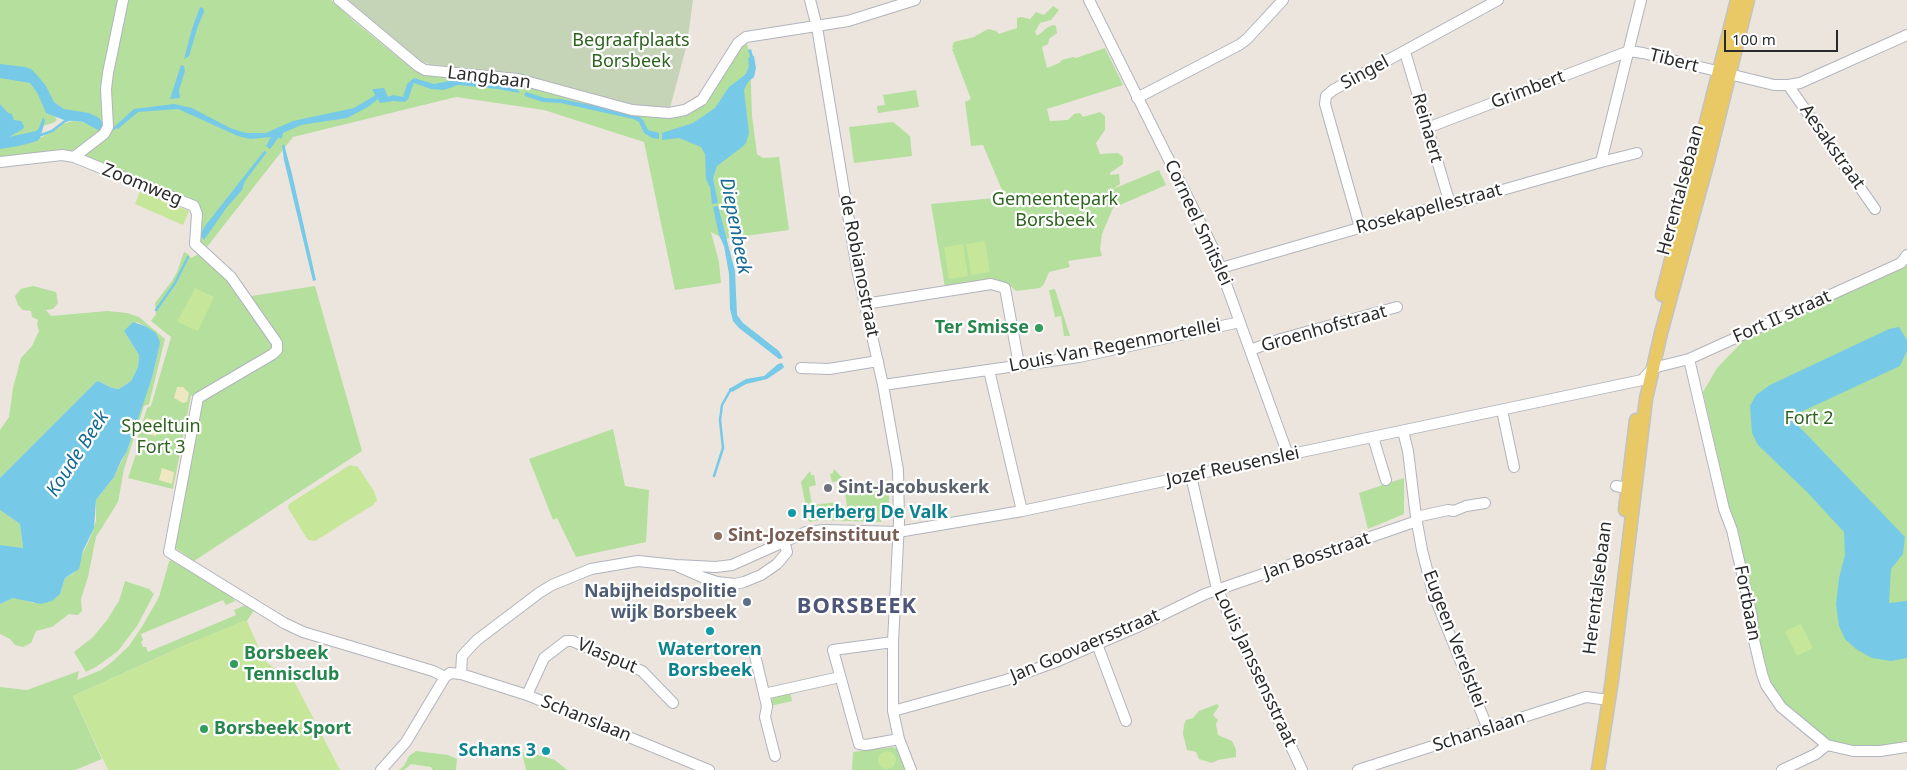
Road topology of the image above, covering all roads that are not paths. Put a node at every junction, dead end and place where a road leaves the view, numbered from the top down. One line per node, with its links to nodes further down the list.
1 (123, 0): 20 (street)
2 (339, 0): 11 (street, Langbaan)
3 (810, 0): 11 (street, de Robianostraat)
4 (915, 0): 11 (street)
5 (1089, 0): 17 (street, Corneel Smitslei)
6 (1283, 0): 17 (street)
7 (1498, 0): 14 (street, Singel)
8 (1641, 0): 13 (street)
9 (1737, 0): 15 (main road, Herentalsebaan)
10 (1748, 0): 15 (main road, Herentalsebaan)
11 (817, 27): 29 (street, de Robianostraat)
12 (1907, 35): 16 (street)
13 (1629, 51): 15 (street, Tibert); 18 (street, Grimbert); 22 (street)
14 (1405, 52): 18 (street, Reinaert); 26 (street, Singel)
15 (1724, 73): 16 (street, Tibert); 24 (main road, Herentalsebaan)
16 (1788, 85): 25 (street, Aesakstraat)
17 (1137, 98): 28 (street, Corneel Smitslei)
18 (1427, 128): 23 (street, Reinaert)
19 (1637, 153): 22 (street, Rosekapellestraat)
20 (74, 156): 21 (street, Zoomweg); 59 (street, Zoomweg)
21 (0, 162)
22 (1601, 162): 23 (street, Rosekapellestraat)
23 (1450, 204): 26 (street, Rosekapellestraat)
24 (1690, 204): 37 (main road, Herentalsebaan); 39 (main road, Herentalsebaan)
25 (1875, 209)
26 (1360, 228): 28 (street, Rosekapellestraat)
27 (1907, 255): 33 (street, Fort II straat)
28 (1221, 268): 31 (street, Corneel Smitslei)
29 (865, 304): 34 (street, de Robianostraat); 35 (street)
30 (1397, 307): 32 (street, Groenhofstraat)
31 (1240, 322): 32 (street, Corneel Smitslei); 35 (street, Louis Van Regenmortellei)
32 (1250, 350): 44 (street, Corneel Smitslei)
33 (1689, 359): 37 (street, Fort II straat); 69 (street, Fortbaan)
34 (878, 361): 36 (street); 40 (street, de Robianostraat)
35 (1019, 365): 38 (street, Louis Van Regenmortellei)
36 (801, 368)
37 (1653, 368): 39 (main road, Herentalsebaan)
38 (989, 370): 40 (street, Louis Van Regenmortellei); 49 (street)
39 (1645, 384): 41 (street, Jozef Reusenslei); 63 (main road, Herentalsebaan); 63 (main road, Herentalsebaan)
40 (883, 385): 51 (street, de Robianostraat)
41 (1502, 410): 42 (street, Jozef Reusenslei); 45 (street)
42 (1403, 431): 43 (street, Jozef Reusenslei); 50 (street, Eugeen Verelstlei)
43 (1373, 437): 44 (street, Jozef Reusenslei); 47 (street)
44 (1288, 455): 46 (street, Jozef Reusenslei)
45 (1514, 467)
46 (1191, 476): 49 (street, Jozef Reusenslei); 54 (street, Louis Janssensstraat)
47 (1386, 480)
48 (1485, 503): 50 (street, Jan Bosstraat)
49 (1022, 511): 51 (street, Jozef Reusenslei)
50 (1416, 519): 54 (street, Jan Bosstraat); 67 (street, Eugeen Verelstlei)
51 (898, 532): 52 (street, Jozef Reusenslei); 55 (street, de Robianostraat)
52 (784, 541): 53 (street, Jozef Reusenslei); 53 (street)
53 (676, 565): 58 (street)
54 (1218, 589): 56 (street, Jan Goovaersstraat); 75 (street, Louis Janssensstraat)
55 (893, 642): 60 (street); 65 (street, de Robianostraat)
56 (1097, 644): 65 (street, Jan Goovaersstraat); 66 (street)
57 (754, 651): 61 (street)
58 (461, 674): 59 (street); 62 (street, Schanslaan)
59 (445, 677): 72 (street)
60 (840, 677): 61 (street); 68 (street)
61 (764, 694): 71 (street)
62 (527, 695): 64 (street, Vlasput); 73 (street, Schanslaan)
63 (1605, 700): 67 (street, Schanslaan); 77 (main road, Herentalsebaan); 78 (main road, Herentalsebaan)
64 (673, 703)
65 (892, 711): 68 (street, de Robianostraat)
66 (1126, 721)
67 (1488, 729): 76 (street, Schanslaan)
68 (899, 739): 74 (street, de Robianostraat)
69 (1827, 745): 70 (street, Fortbaan); 79 (street)
70 (1907, 747)
71 (775, 756)
72 (381, 770)
73 (709, 770)
74 (911, 770)
75 (1302, 770)
76 (1358, 770)
77 (1590, 770)
78 (1598, 770)
79 (1782, 770)

